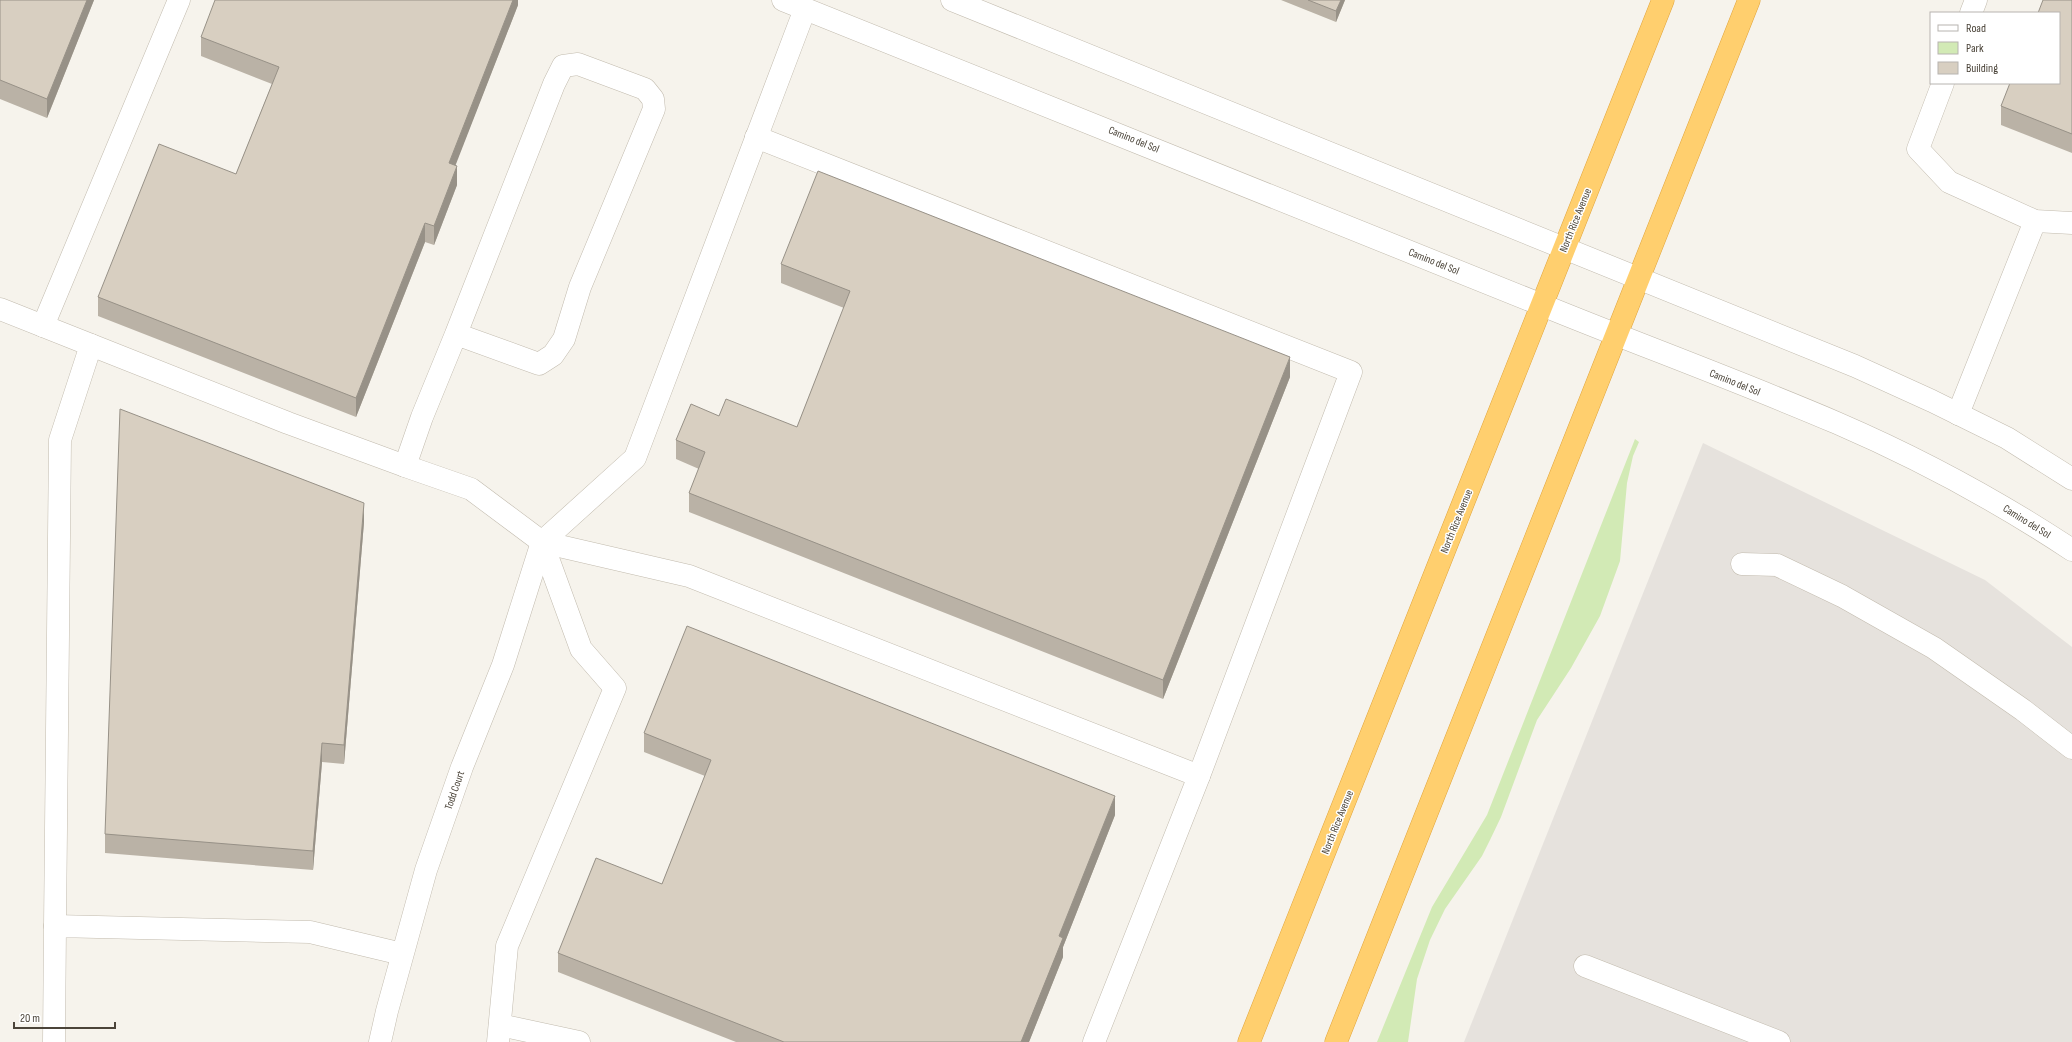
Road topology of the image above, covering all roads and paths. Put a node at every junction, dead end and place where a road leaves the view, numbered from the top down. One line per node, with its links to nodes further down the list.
1 (179, 0): 17 (street)
2 (783, 0): 7 (street, Camino del Sol)
3 (952, 0): 13 (street)
4 (1663, 0): 13 (highway, North Rice Avenue)
5 (1749, 0): 14 (highway)
6 (1976, 0): 8 (street)
7 (805, 9): 10 (street); 15 (street, Camino del Sol)
8 (1970, 12)
9 (1943, 84): 11 (street)
10 (756, 137): 24 (street); 28 (street)
11 (2035, 221): 12 (street); 21 (street)
12 (2072, 223)
13 (1563, 249): 14 (street); 15 (highway, North Rice Avenue)
14 (1638, 278): 19 (highway); 21 (street)
15 (1542, 306): 19 (street, Camino del Sol); 37 (highway, North Rice Avenue)
16 (0, 309): 17 (street)
17 (43, 326): 20 (street)
18 (456, 334): 18 (street); 22 (street)
19 (1616, 335): 25 (street, Camino del Sol); 38 (highway)
20 (91, 345): 22 (street); 29 (street)
21 (1958, 414): 23 (street)
22 (405, 466): 24 (street)
23 (2072, 479)
24 (542, 542): 28 (street); 30 (street, Todd Court); 32 (street)
25 (2072, 550)
26 (1742, 564): 27 (street)
27 (2072, 748)
28 (1199, 776): 36 (street)
29 (54, 926): 30 (street); 33 (street)
30 (402, 954): 34 (street, Todd Court)
31 (1585, 966): 39 (street)
32 (499, 1033): 35 (street)
33 (54, 1042)
34 (380, 1042)
35 (579, 1042)
36 (1094, 1042)
37 (1250, 1042)
38 (1336, 1042)
39 (1779, 1042)

